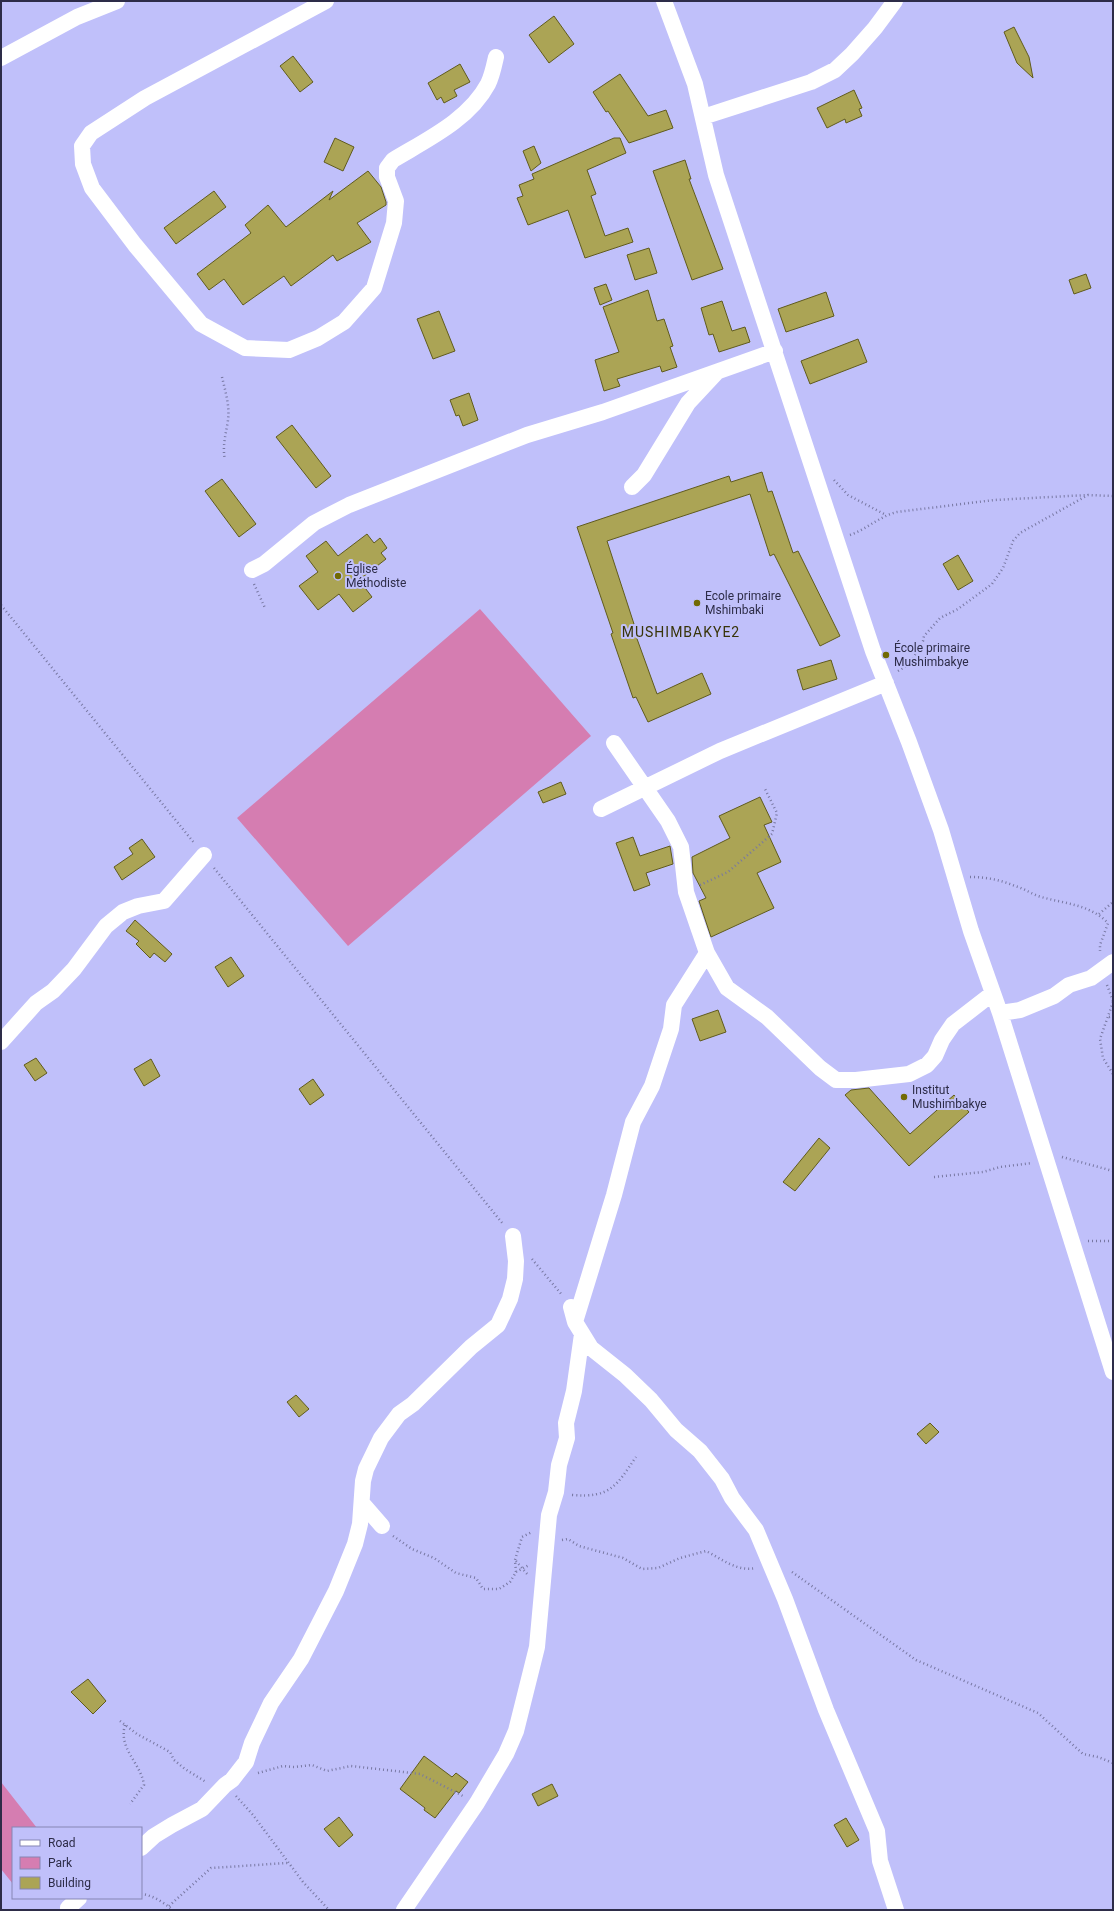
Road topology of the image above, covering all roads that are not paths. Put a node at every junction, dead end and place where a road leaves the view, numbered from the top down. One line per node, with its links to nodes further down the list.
1 (117, 1): 6 (street)
2 (326, 1): 5 (street)
3 (664, 1): 7 (street)
4 (894, 1): 7 (street)
5 (496, 57)
6 (1, 58)
7 (703, 117): 8 (street)
8 (775, 351): 9 (street); 12 (street)
9 (717, 372): 10 (street); 11 (street)
10 (632, 487)
11 (252, 570)
12 (885, 681): 14 (street); 19 (street)
13 (614, 743): 14 (street)
14 (644, 788): 15 (street); 17 (street)
15 (602, 809)
16 (204, 855): 21 (street)
17 (707, 953): 19 (street); 24 (street)
18 (1113, 962): 20 (street)
19 (993, 993): 20 (street)
20 (1000, 1013): 25 (street)
21 (1, 1042)
22 (513, 1236): 26 (street)
23 (571, 1307): 24 (street)
24 (578, 1328): 29 (street); 30 (street)
25 (1113, 1372)
26 (362, 1503): 27 (street); 28 (street)
27 (382, 1526)
28 (142, 1847)
29 (404, 1910)
30 (896, 1910)

